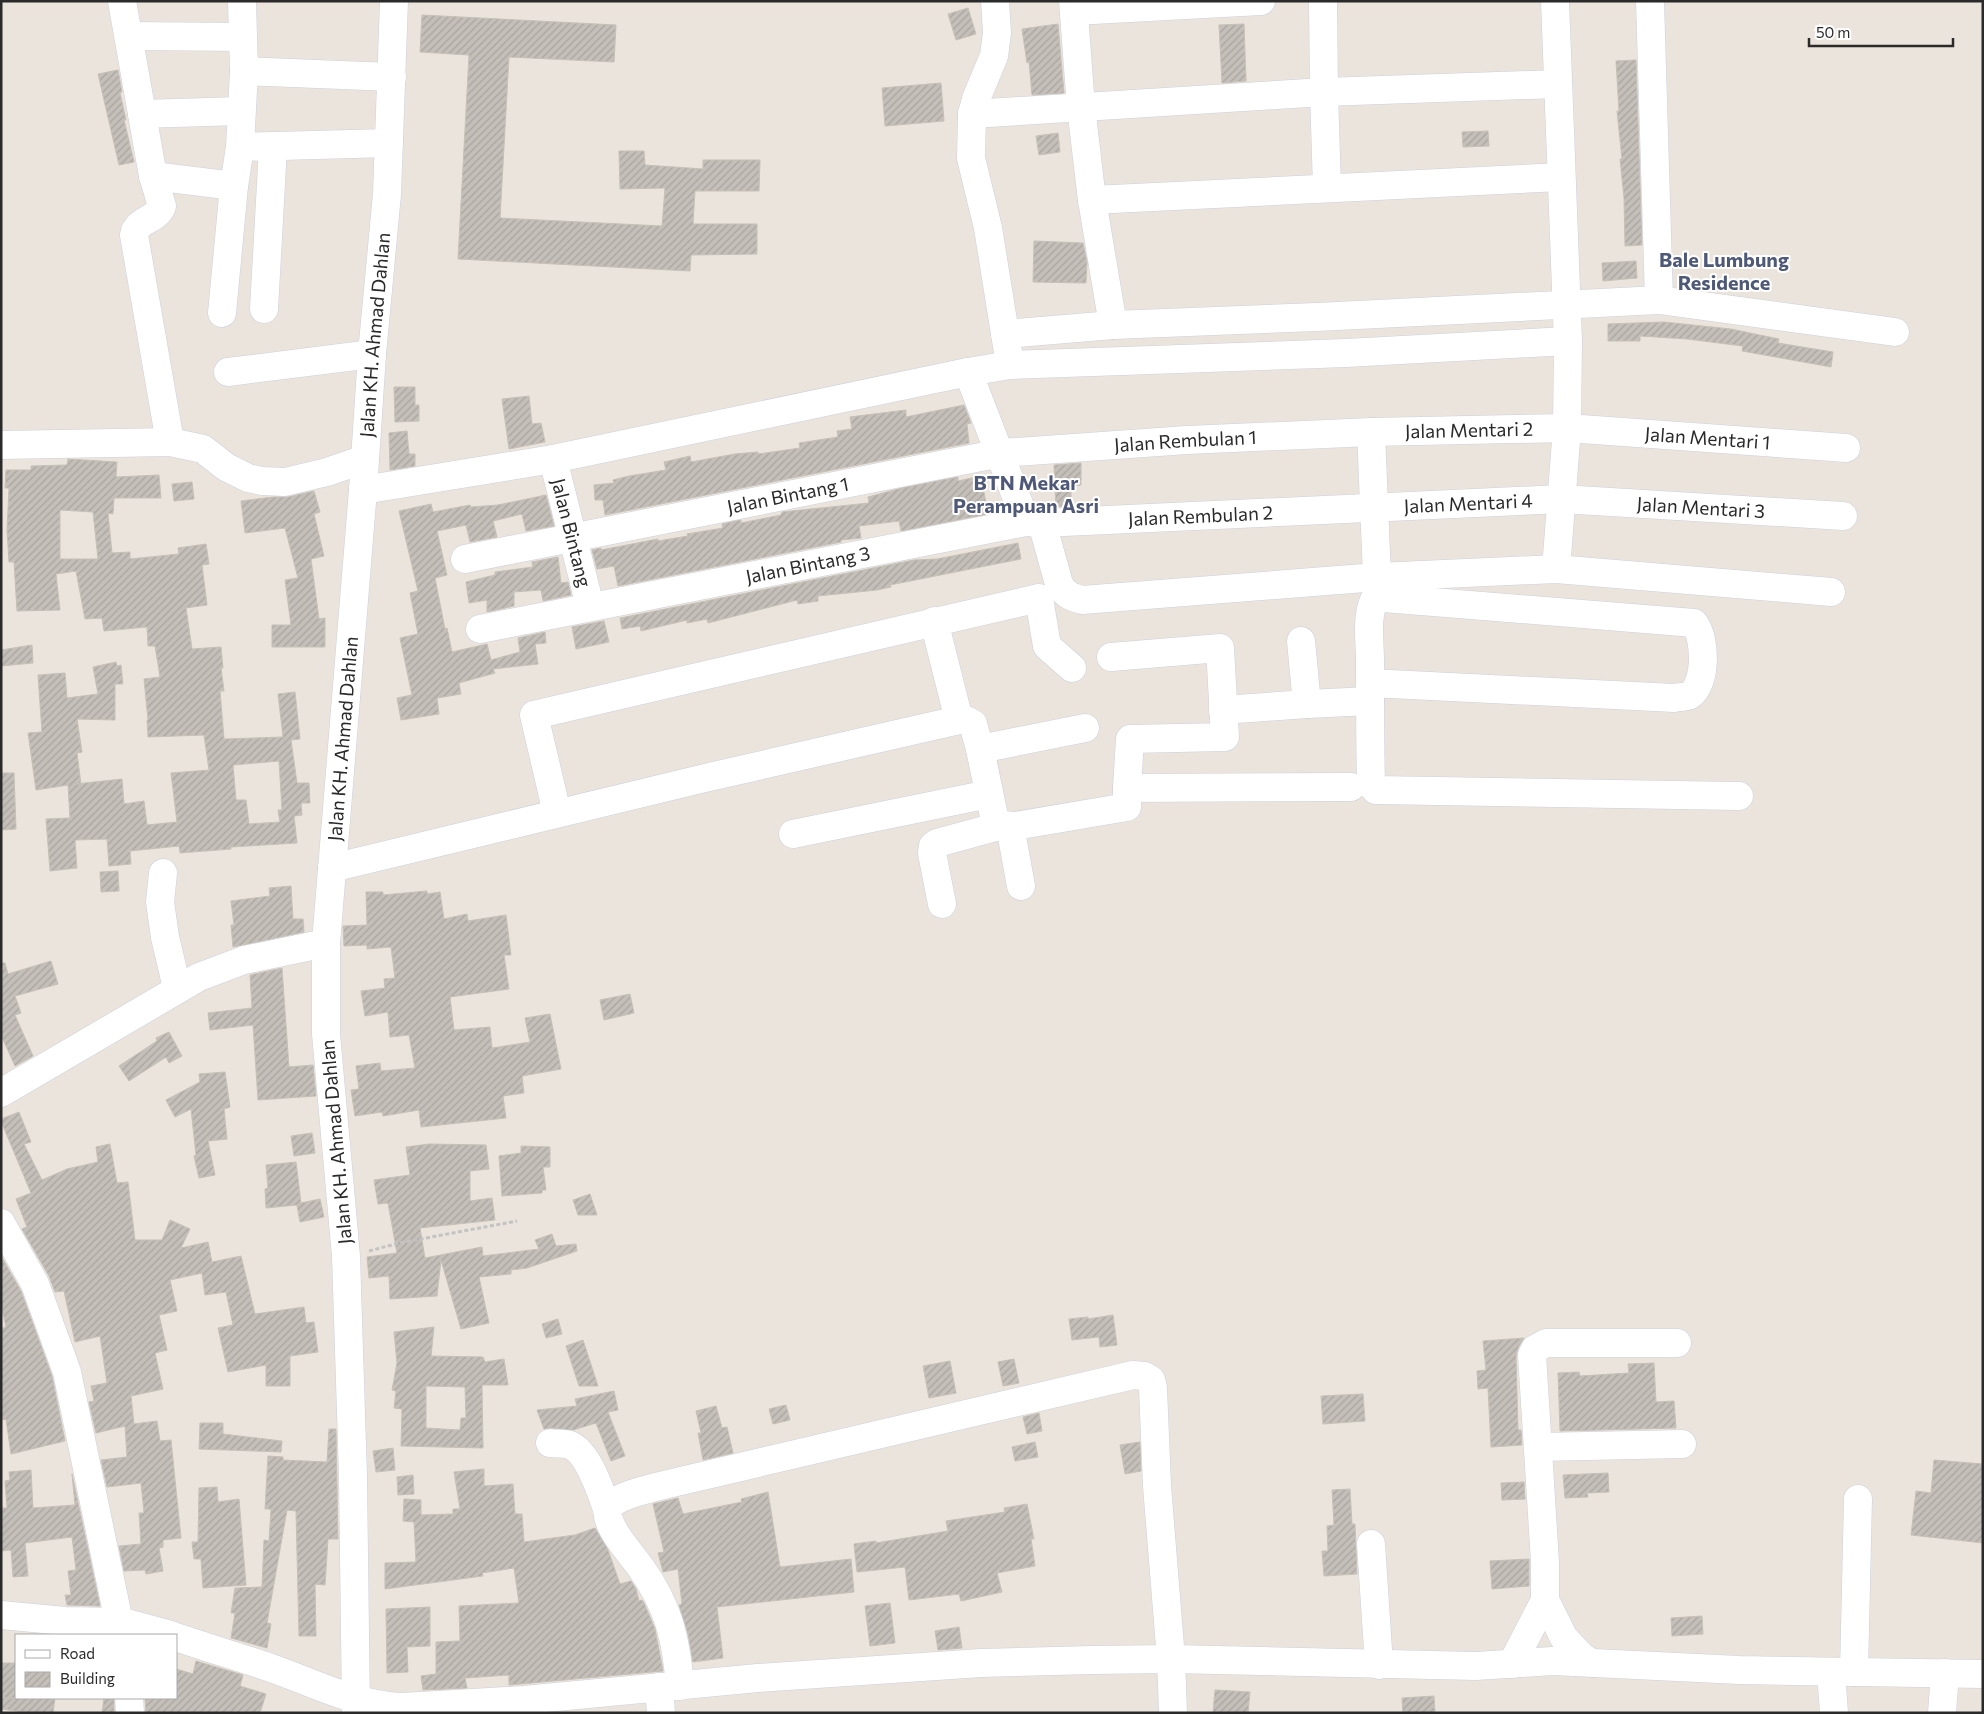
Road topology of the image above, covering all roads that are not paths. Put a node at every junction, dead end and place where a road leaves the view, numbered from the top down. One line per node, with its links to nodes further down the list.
1 (122, 1): 10 (street)
2 (242, 1): 11 (street)
3 (394, 1): 13 (street, Jalan KH. Ahmad Dahlan)
4 (995, 1): 19 (street)
5 (1261, 1): 9 (street)
6 (1323, 1): 15 (street)
7 (1555, 1): 14 (street)
8 (1650, 1): 28 (street)
9 (1073, 6): 16 (street)
10 (130, 36): 11 (street); 18 (street)
11 (242, 37): 12 (street)
12 (244, 71): 13 (street); 17 (street)
13 (392, 77): 20 (street, Jalan KH. Ahmad Dahlan)
14 (1558, 84): 15 (street); 24 (street)
15 (1324, 92): 16 (street); 26 (street)
16 (1081, 107): 19 (street); 27 (street)
17 (241, 111): 18 (street); 21 (street)
18 (142, 114): 23 (street)
19 (972, 114): 34 (street)
20 (389, 143): 22 (street); 36 (street, Jalan KH. Ahmad Dahlan)
21 (240, 147): 22 (street); 25 (street)
22 (273, 148): 30 (street)
23 (153, 176): 25 (street); 42 (street)
24 (1561, 177): 26 (street); 29 (street)
25 (234, 186): 31 (street)
26 (1327, 188): 27 (street)
27 (1092, 200): 32 (street)
28 (1659, 300): 29 (street); 33 (street)
29 (1566, 305): 32 (street); 35 (street)
30 (264, 309)
31 (222, 313)
32 (1113, 325): 34 (street)
33 (1895, 332)
34 (1005, 334): 37 (street)
35 (1568, 341): 37 (street); 40 (street)
36 (372, 354): 38 (street); 47 (street, Jalan KH. Ahmad Dahlan)
37 (1010, 365): 39 (street)
38 (228, 372)
39 (968, 372): 45 (street); 46 (street)
40 (1567, 428): 41 (street, Jalan Mentari 2); 44 (street, Jalan Mentari 1); 49 (street)
41 (1371, 432): 45 (street, Jalan Rembulan 1); 50 (street)
42 (170, 442): 43 (street); 47 (street)
43 (1, 445)
44 (1846, 448)
45 (1001, 453): 52 (street); 53 (street, Jalan Bintang 1)
46 (553, 458): 48 (street); 53 (street, Jalan Bintang)
47 (365, 459): 48 (street, Jalan KH. Ahmad Dahlan)
48 (363, 490): 77 (street, Jalan KH. Ahmad Dahlan)
49 (1561, 500): 50 (street, Jalan Mentari 4); 51 (street, Jalan Mentari 3); 55 (street)
50 (1375, 508): 52 (street, Jalan Rembulan 2); 56 (street)
51 (1843, 516)
52 (1034, 523): 56 (street); 58 (street, Jalan Bintang 3)
53 (574, 536): 54 (street, Jalan Bintang 1); 58 (street, Jalan Bintang)
54 (465, 559)
55 (1556, 569): 56 (street); 57 (street)
56 (1377, 577)
57 (1831, 592)
58 (590, 606): 60 (street, Jalan Bintang 3)
59 (934, 622): 63 (street); 67 (street); 74 (street)
60 (480, 629)
61 (1301, 641): 65 (street)
62 (1111, 658): 66 (street)
63 (1072, 668)
64 (1370, 692): 64 (street); 65 (street); 73 (street)
65 (1307, 704): 66 (street)
66 (1223, 710): 71 (street)
67 (959, 720): 69 (street); 74 (street)
68 (1085, 728): 69 (street)
69 (980, 749): 72 (street)
70 (1351, 787): 71 (street)
71 (1127, 788): 75 (street)
72 (989, 794): 75 (street); 76 (street)
73 (1739, 796)
74 (557, 814): 77 (street)
75 (1006, 825): 79 (street); 80 (street)
76 (793, 834)
77 (332, 868): 81 (street, Jalan KH. Ahmad Dahlan)
78 (163, 873): 82 (street)
79 (1022, 886)
80 (942, 904)
81 (326, 943): 82 (street); 106 (street, Jalan KH. Ahmad Dahlan)
82 (177, 988): 83 (street)
83 (1, 1093)
84 (1, 1224): 94 (street)
85 (1677, 1343): 88 (street)
86 (550, 1443): 90 (street)
87 (1682, 1444): 88 (street)
88 (1539, 1447): 92 (street)
89 (1858, 1499): 101 (street)
90 (607, 1509): 97 (street); 104 (street)
91 (1371, 1544): 100 (street)
92 (1545, 1600): 98 (street); 99 (street)
93 (1, 1615): 94 (street)
94 (124, 1627): 95 (street)
95 (165, 1634)
96 (178, 1638): 106 (street)
97 (1172, 1659): 100 (street); 104 (street); 108 (street)
98 (1592, 1663): 99 (street); 101 (street)
99 (1512, 1664): 100 (street)
100 (1379, 1665)
101 (1843, 1672): 102 (street); 109 (street)
102 (1945, 1673): 103 (street); 110 (street)
103 (1983, 1674)
104 (667, 1695): 106 (street)
105 (129, 1699): 107 (street)
106 (356, 1706)
107 (130, 1713)
108 (1173, 1713)
109 (1834, 1713)
110 (1942, 1713)

